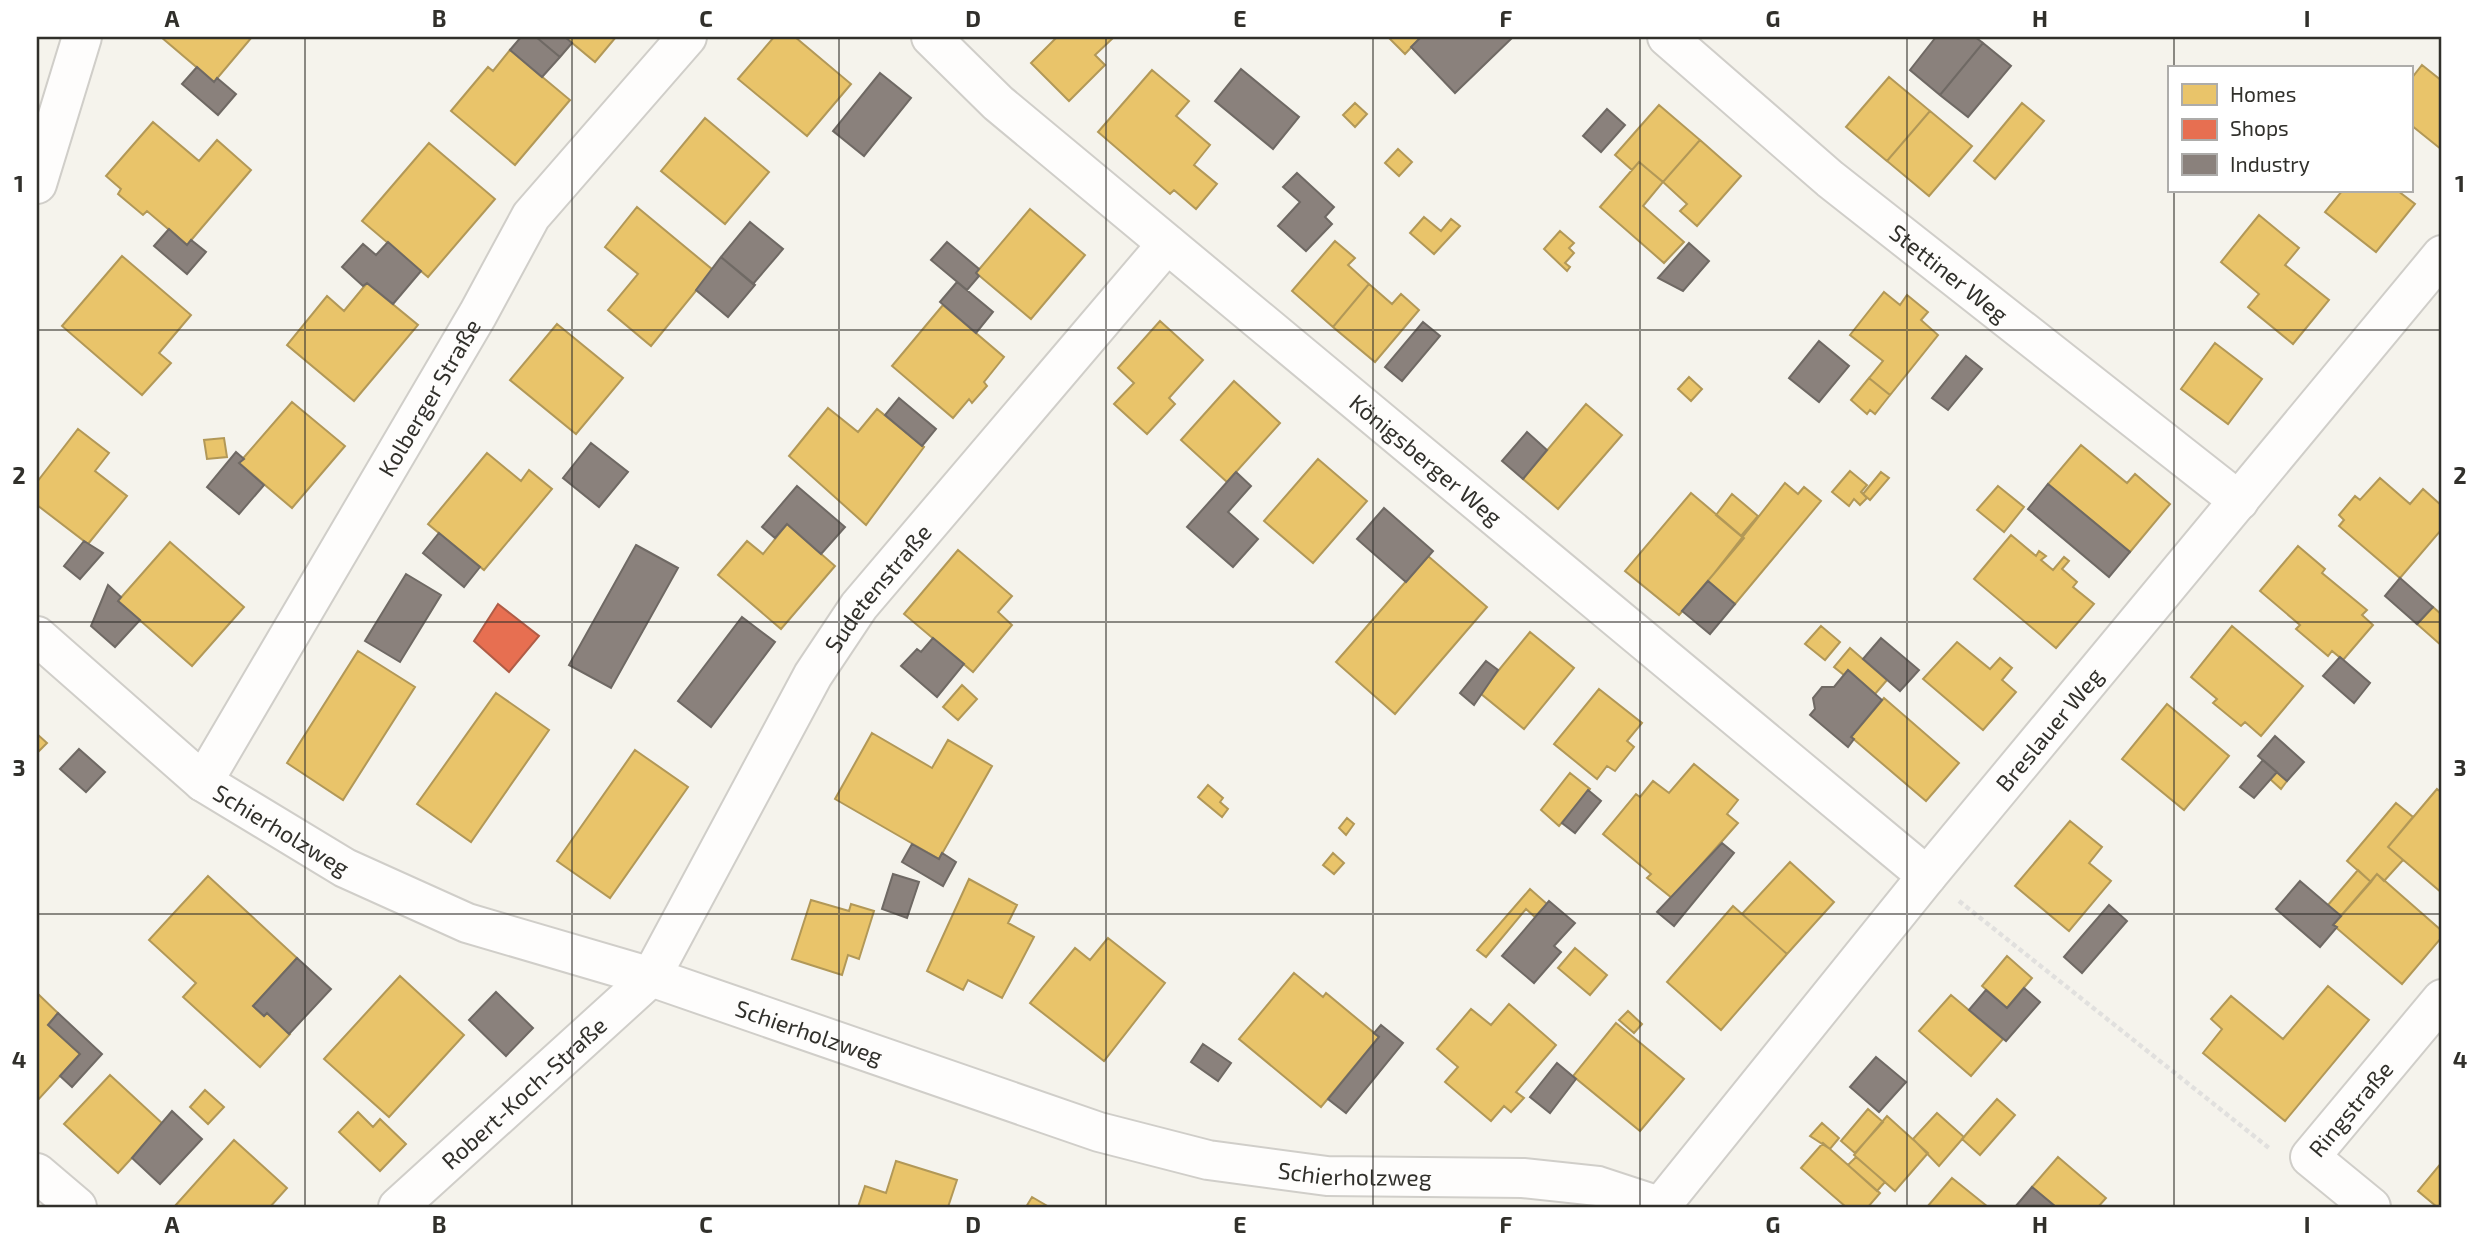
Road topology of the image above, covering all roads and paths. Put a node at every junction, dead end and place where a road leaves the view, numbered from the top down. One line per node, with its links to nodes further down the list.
1 (82, 37): 5 (street)
2 (687, 37): 10 (street, Kolberger Straße)
3 (931, 37): 6 (street, Königsberger Weg)
4 (1667, 37): 8 (street, Stettiner Weg)
5 (37, 184)
6 (1167, 244): 11 (street, Königsberger Weg); 12 (street, Sudetenstraße)
7 (2442, 256): 8 (street, Breslauer Weg)
8 (2239, 501): 11 (street, Breslauer Weg)
9 (37, 636): 10 (street, Schierholzweg)
10 (203, 782): 12 (street, Schierholzweg)
11 (1927, 876): 14 (path); 18 (street, Breslauer Weg)
12 (651, 977): 17 (street, Robert-Koch-Straße); 18 (street, Schierholzweg)
13 (2442, 999): 14 (street, Ringstraße)
14 (2311, 1157): 19 (street, Ringstraße)
15 (37, 1173): 16 (street)
16 (76, 1207)
17 (398, 1207)
18 (1661, 1207)
19 (2371, 1207)

